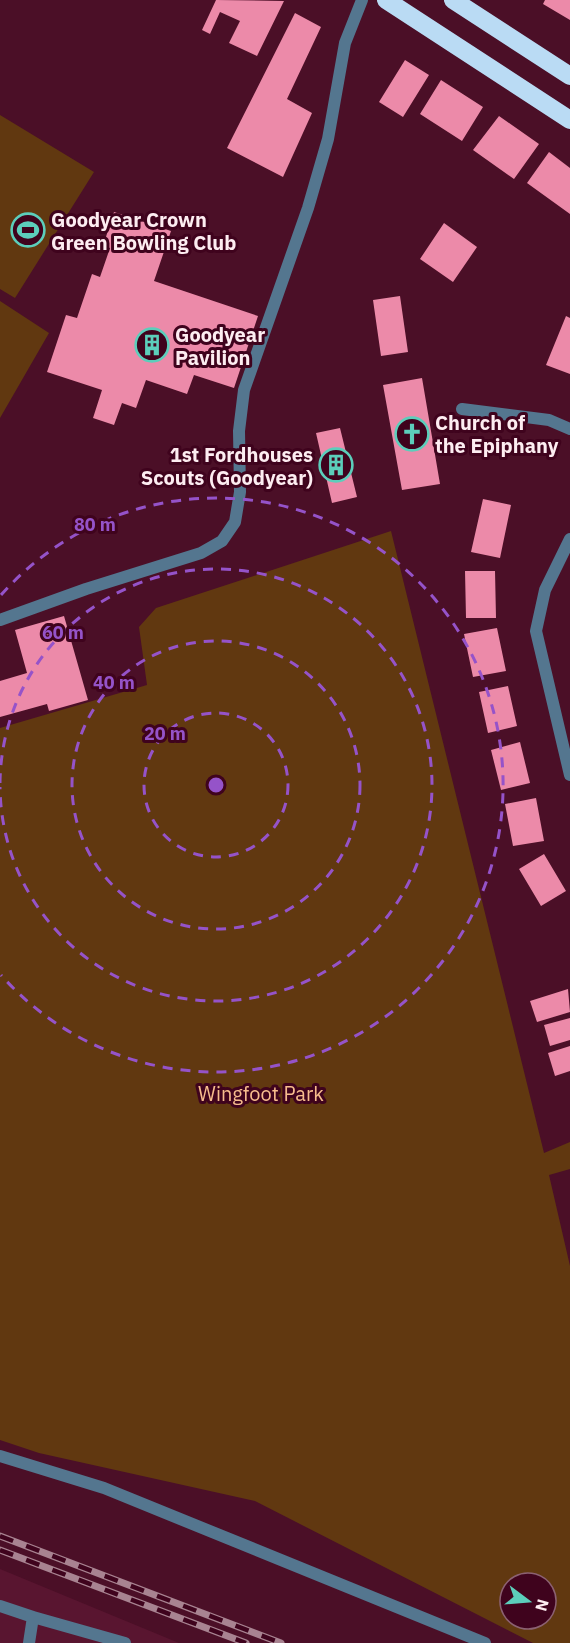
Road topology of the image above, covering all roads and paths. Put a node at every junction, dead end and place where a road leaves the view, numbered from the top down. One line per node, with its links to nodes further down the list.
1 (362, 0): 9 (street)
2 (386, 0): 5 (highway)
3 (453, 0): 4 (highway)
4 (570, 76)
5 (570, 120)
6 (462, 409): 7 (street)
7 (570, 429)
8 (570, 539): 10 (street)
9 (0, 620)
10 (570, 775)
11 (0, 1456): 16 (street)
12 (0, 1606): 13 (street)
13 (33, 1617): 14 (street); 15 (street)
14 (29, 1643)
15 (125, 1643)
16 (485, 1643)

